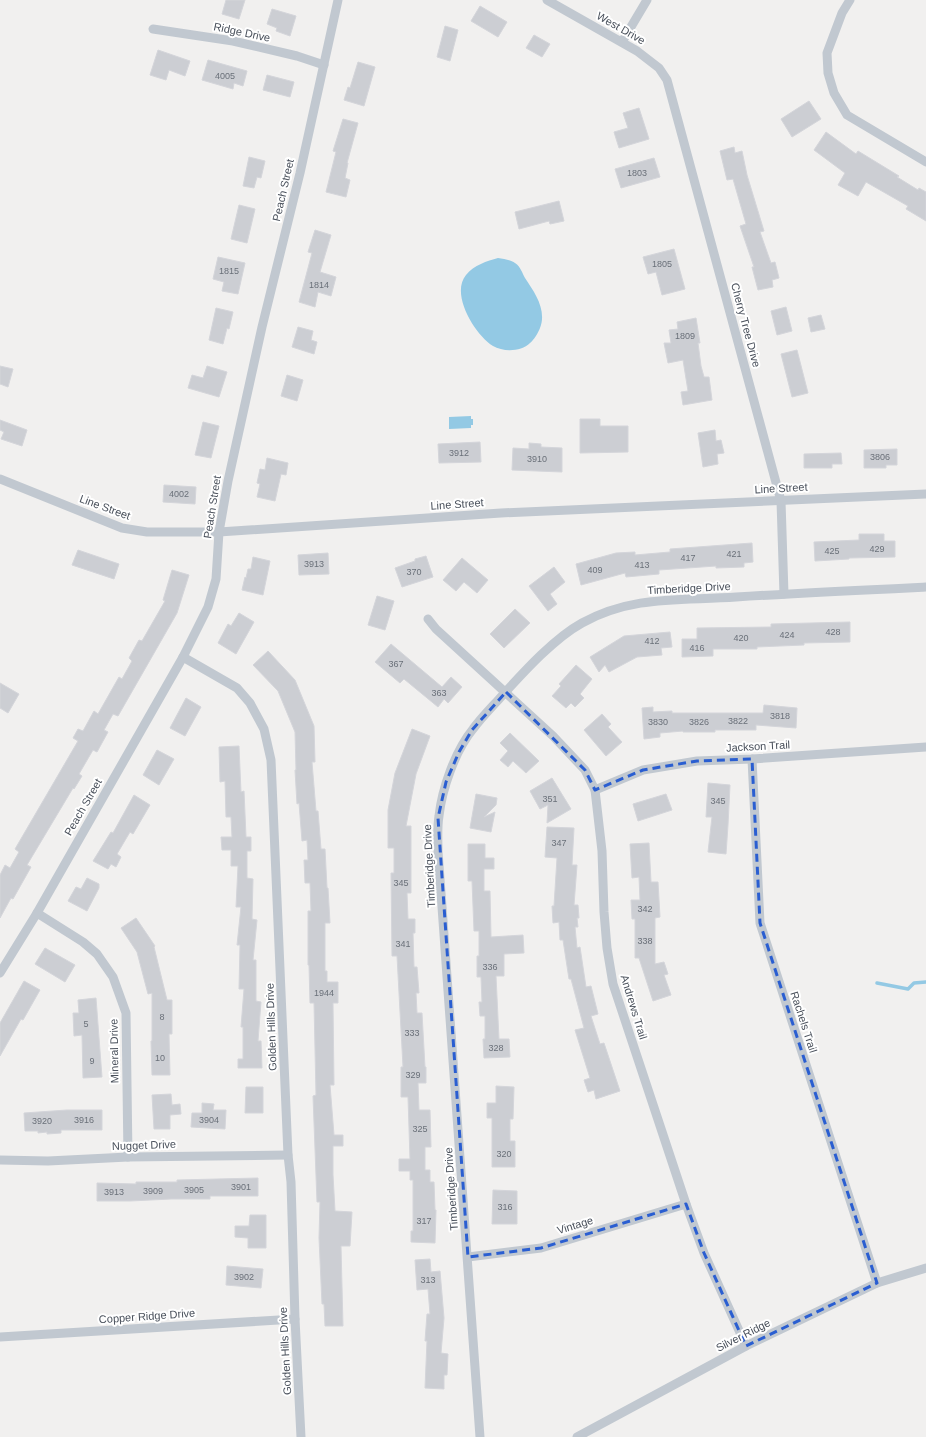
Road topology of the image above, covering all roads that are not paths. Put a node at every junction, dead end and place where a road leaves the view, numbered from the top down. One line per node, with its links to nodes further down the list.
1 (338, 0): 7 (street, Peach Street)
2 (548, 0): 6 (street, West Drive)
3 (647, 0): 6 (street)
4 (850, 0): 9 (street)
5 (153, 29): 7 (street, Ridge Drive)
6 (622, 42): 8 (street, West Drive)
7 (324, 65): 13 (street, Peach Street)
8 (659, 68): 12 (street, Cherry Tree Drive)
9 (926, 162)
10 (0, 479): 13 (street, Line Street)
11 (926, 494): 12 (street, Line Street)
12 (782, 500): 13 (street, Line Street); 15 (street, Cherry Tree Drive)
13 (219, 532): 17 (street, Peach Street)
14 (926, 587): 15 (street, Timberidge Drive)
15 (784, 594): 18 (street, Timberidge Drive)
16 (428, 619): 18 (street, Andrews Trail)
17 (183, 657): 22 (street, Peach Street); 24 (street, Golden Hills Drive)
18 (506, 692): 21 (street, Andrews Trail); 28 (street, Timberidge Drive)
19 (926, 747): 20 (street, Jackson Trail)
20 (752, 759): 21 (street, Jackson Trail); 30 (street, Rachels Trail)
21 (595, 790): 27 (street, Andrews Trail)
22 (37, 913): 23 (street, Peach Street); 25 (street, Mineral Drive)
23 (0, 973)
24 (288, 1155): 25 (street, Nugget Drive); 31 (street, Golden Hills Drive)
25 (128, 1157): 26 (street, Nugget Drive)
26 (0, 1160)
27 (686, 1204): 28 (street, Vintage); 33 (street, Andrews Trail)
28 (468, 1257): 35 (street, Timberidge Drive)
29 (926, 1268): 30 (street, Silver Ridge)
30 (877, 1283): 33 (street, Silver Ridge)
31 (295, 1319): 32 (street, Copper Ridge Drive); 34 (street, Golden Hills Drive)
32 (0, 1337)
33 (746, 1346): 36 (street, Silver Ridge)
34 (301, 1437)
35 (480, 1437)
36 (577, 1437)

